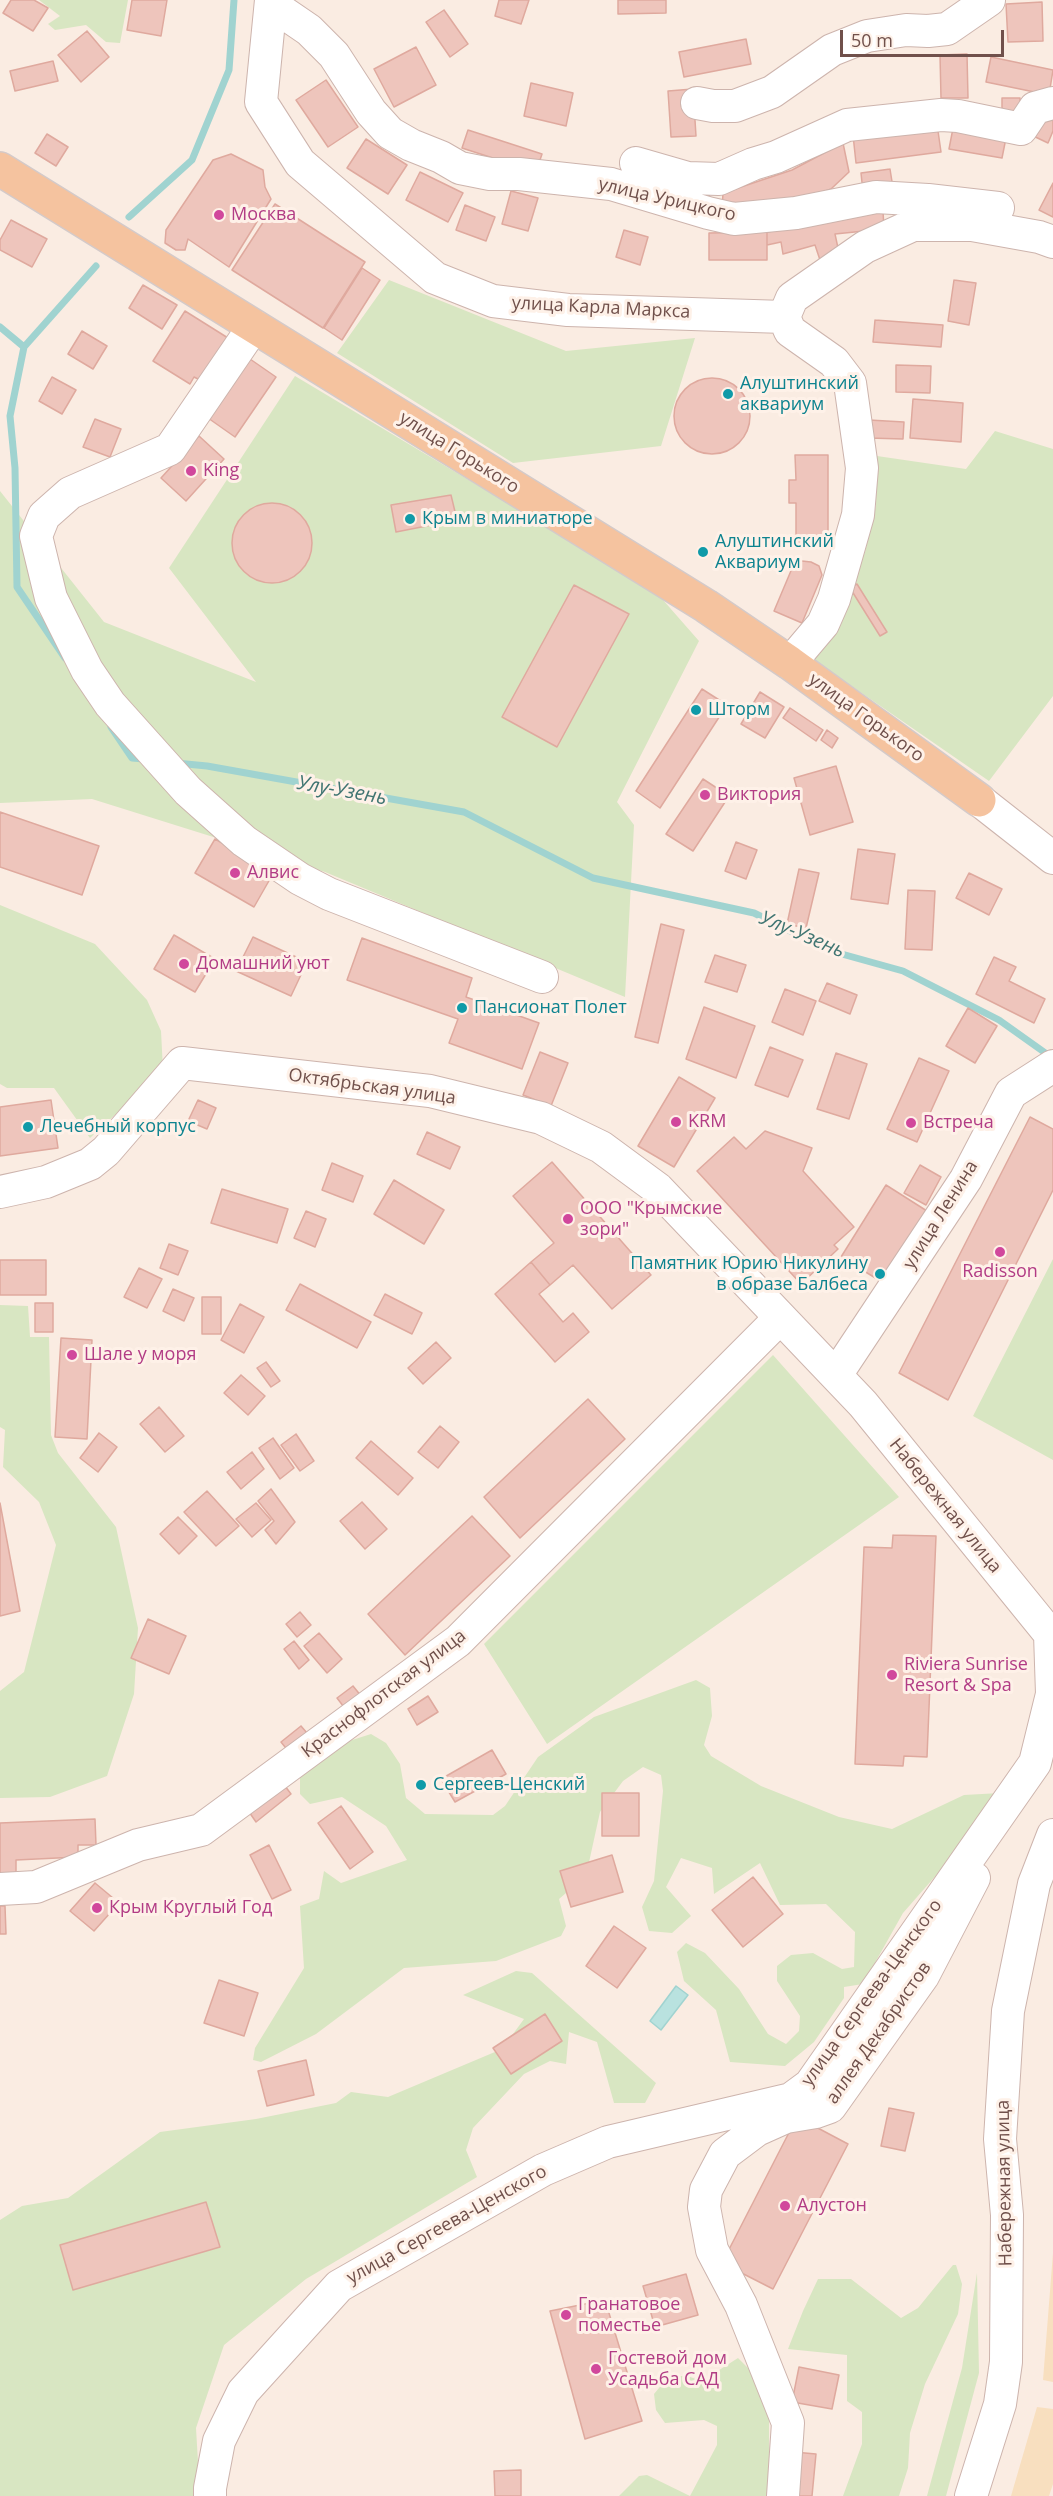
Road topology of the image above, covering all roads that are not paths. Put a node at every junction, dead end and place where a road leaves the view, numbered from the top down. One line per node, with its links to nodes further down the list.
1 (989, 0): 3 (street)
2 (271, 2): 7 (street, улица Урицкого); 9 (street, улица Карла Маркса)
3 (697, 103)
4 (1053, 103): 5 (street)
5 (636, 163)
6 (0, 169): 10 (main road, улица Горького)
7 (1053, 225)
8 (1053, 242): 9 (street)
9 (784, 317): 11 (street)
10 (254, 326): 11 (main road, улица Горького); 14 (street)
11 (790, 663): 12 (main road, улица Горького)
12 (979, 800): 13 (street, улица Горького)
13 (1053, 858)
14 (542, 977)
15 (1049, 1068): 18 (street, улица Ленина)
16 (0, 1192): 17 (street, Октябрьская улица)
17 (780, 1318): 18 (street, Октябрьская улица); 22 (street, Краснофлотская улица)
18 (837, 1375): 19 (street, Набережная улица)
19 (1051, 1636): 20 (street, улица Сергеева-Ценского)
20 (1016, 1788): 23 (street, улица Сергеева-Ценского); 24 (street, аллея Декабристов)
21 (1053, 1835): 25 (street, Набережная улица)
22 (0, 1889)
23 (210, 2496)
24 (783, 2496)
25 (971, 2496)

